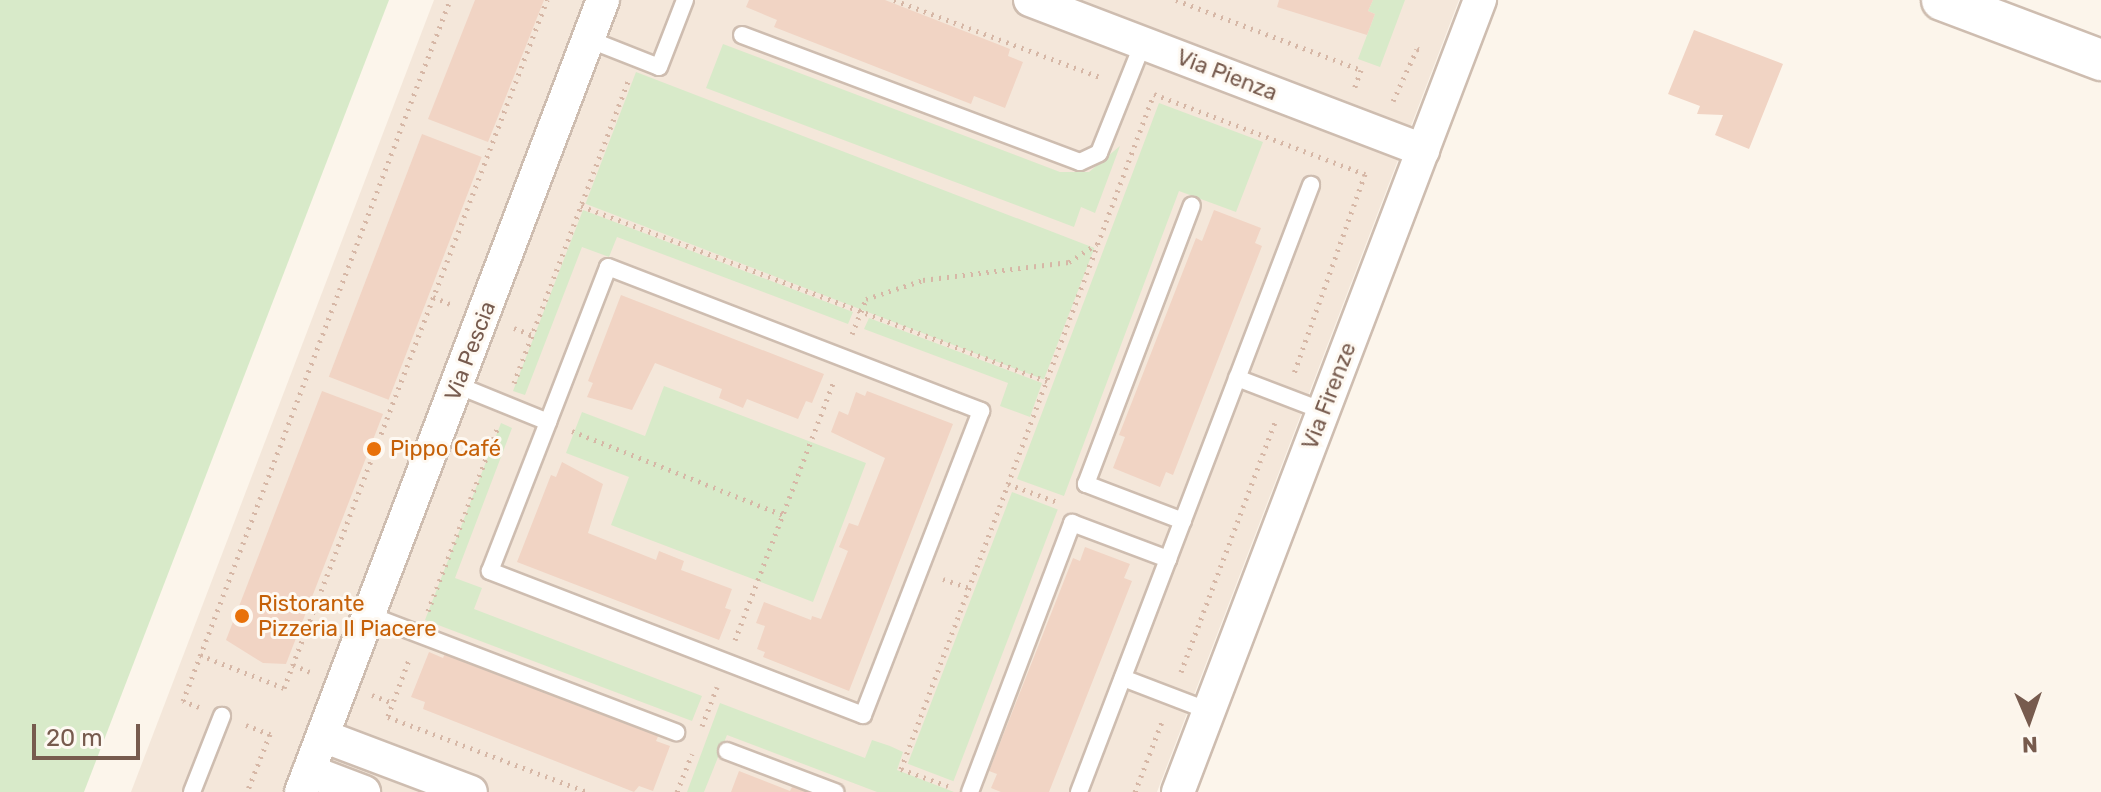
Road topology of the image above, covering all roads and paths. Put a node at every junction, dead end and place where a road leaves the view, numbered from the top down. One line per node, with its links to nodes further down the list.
1 (450, 0): 39 (path)
2 (547, 0): 39 (path)
3 (603, 0): 11 (street, Via Pescia)
4 (685, 0): 13 (lane)
5 (894, 0): 15 (path)
6 (1030, 0): 12 (street, Via Pienza)
7 (1176, 0): 16 (path)
8 (1480, 0): 18 (street, Via Firenze)
9 (1942, 0): 14 (street)
10 (742, 35): 15 (lane)
11 (588, 39): 13 (lane); 27 (street, Via Pescia)
12 (1143, 43): 15 (lane); 18 (street, Via Pienza)
13 (637, 58): 21 (path)
14 (2101, 60)
15 (1126, 87): 17 (path)
16 (1354, 89)
17 (1153, 97): 22 (path); 28 (path)
18 (1423, 150): 30 (street, Via Firenze)
19 (1311, 185): 25 (lane)
20 (1192, 205): 35 (lane)
21 (581, 206): 23 (path); 29 (path)
22 (1098, 244): 23 (path); 26 (path)
23 (861, 311): 24 (path); 26 (path)
24 (843, 357): 31 (lane); 34 (path); 40 (lane)
25 (1237, 378): 28 (lane); 35 (lane)
26 (1047, 381): 32 (path)
27 (457, 385): 29 (lane); 37 (street, Via Pescia)
28 (1285, 396): 30 (lane); 42 (path)
29 (506, 405): 31 (lane); 38 (path)
30 (1323, 411): 43 (street, Via Firenze)
31 (548, 422): 34 (path); 40 (lane)
32 (1008, 484): 33 (path); 52 (path)
33 (1066, 505)
34 (783, 515): 40 (path)
35 (1183, 521): 36 (lane)
36 (1168, 559): 41 (lane); 59 (lane)
37 (369, 615): 38 (lane); 48 (street, Via Pescia)
38 (419, 634): 45 (path); 46 (lane)
39 (200, 655): 44 (path)
40 (727, 663): 47 (path)
41 (1123, 678): 42 (lane); 60 (lane)
42 (1171, 696): 43 (lane); 61 (path)
43 (1209, 711): 62 (street, Via Firenze)
44 (222, 716): 53 (lane); 54 (path)
45 (388, 716)
46 (676, 732)
47 (699, 735)
48 (323, 736): 51 (street, Via Pescia); 56 (street)
49 (694, 749): 57 (path)
50 (727, 751): 58 (lane)
51 (305, 782): 55 (street)
52 (951, 787)
53 (192, 792)
54 (247, 792)
55 (364, 792)
56 (471, 792)
57 (677, 792)
58 (835, 792)
59 (970, 792)
60 (1079, 792)
61 (1135, 792)
62 (1178, 792)

